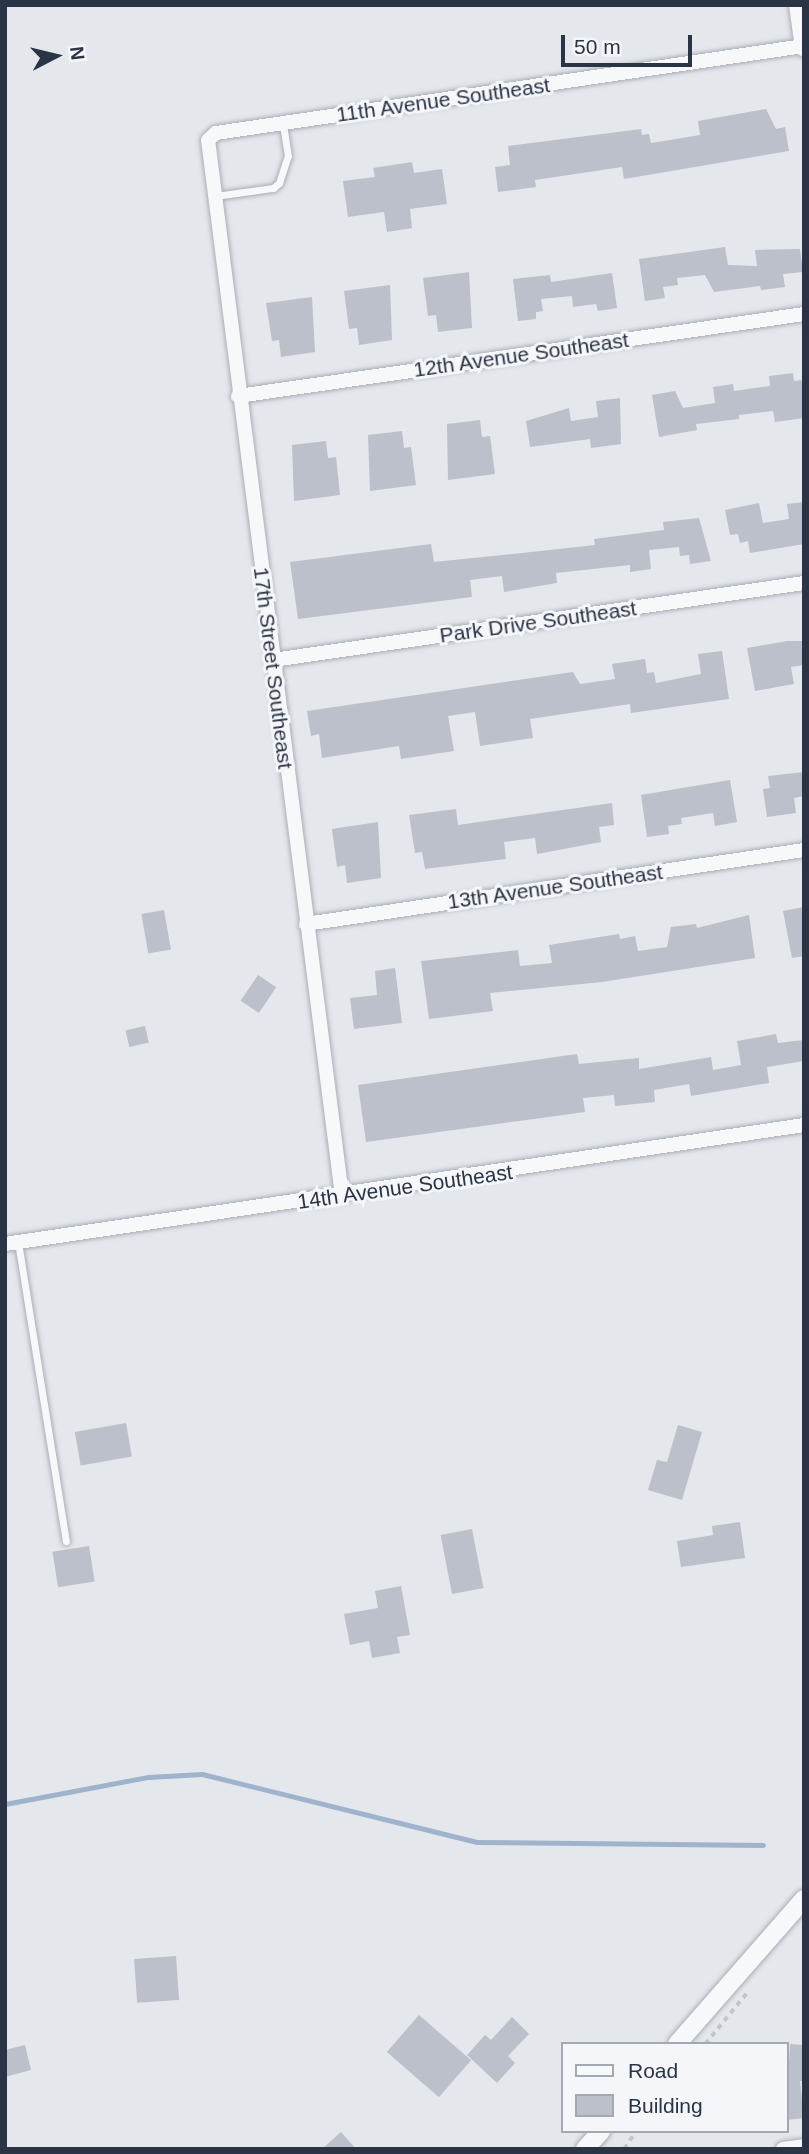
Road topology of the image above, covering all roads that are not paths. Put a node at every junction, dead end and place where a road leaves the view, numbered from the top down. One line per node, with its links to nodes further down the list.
1 (798, 5): 2 (street)
2 (804, 46): 3 (street, 11th Avenue Southeast)
3 (284, 123): 4 (street, 11th Avenue Southeast); 5 (lane)
4 (208, 140): 5 (street, 17th Street Southeast)
5 (212, 197): 7 (street, 17th Street Southeast)
6 (804, 314): 7 (street, 12th Avenue Southeast)
7 (238, 396): 9 (street, 17th Street Southeast)
8 (804, 583): 9 (street, Park Drive Southeast)
9 (273, 660): 11 (street, 17th Street Southeast)
10 (804, 850): 11 (street, 13th Avenue Southeast)
11 (306, 923): 13 (street, 17th Street Southeast)
12 (804, 1125): 13 (street, 14th Avenue Southeast)
13 (342, 1196): 14 (street, 14th Avenue Southeast)
14 (12, 1243): 15 (lane)
15 (66, 1541)
16 (804, 1899): 17 (street)
17 (679, 2042)
18 (599, 2133): 20 (street)
19 (804, 2146): 21 (street)
20 (585, 2149)
21 (783, 2149)

